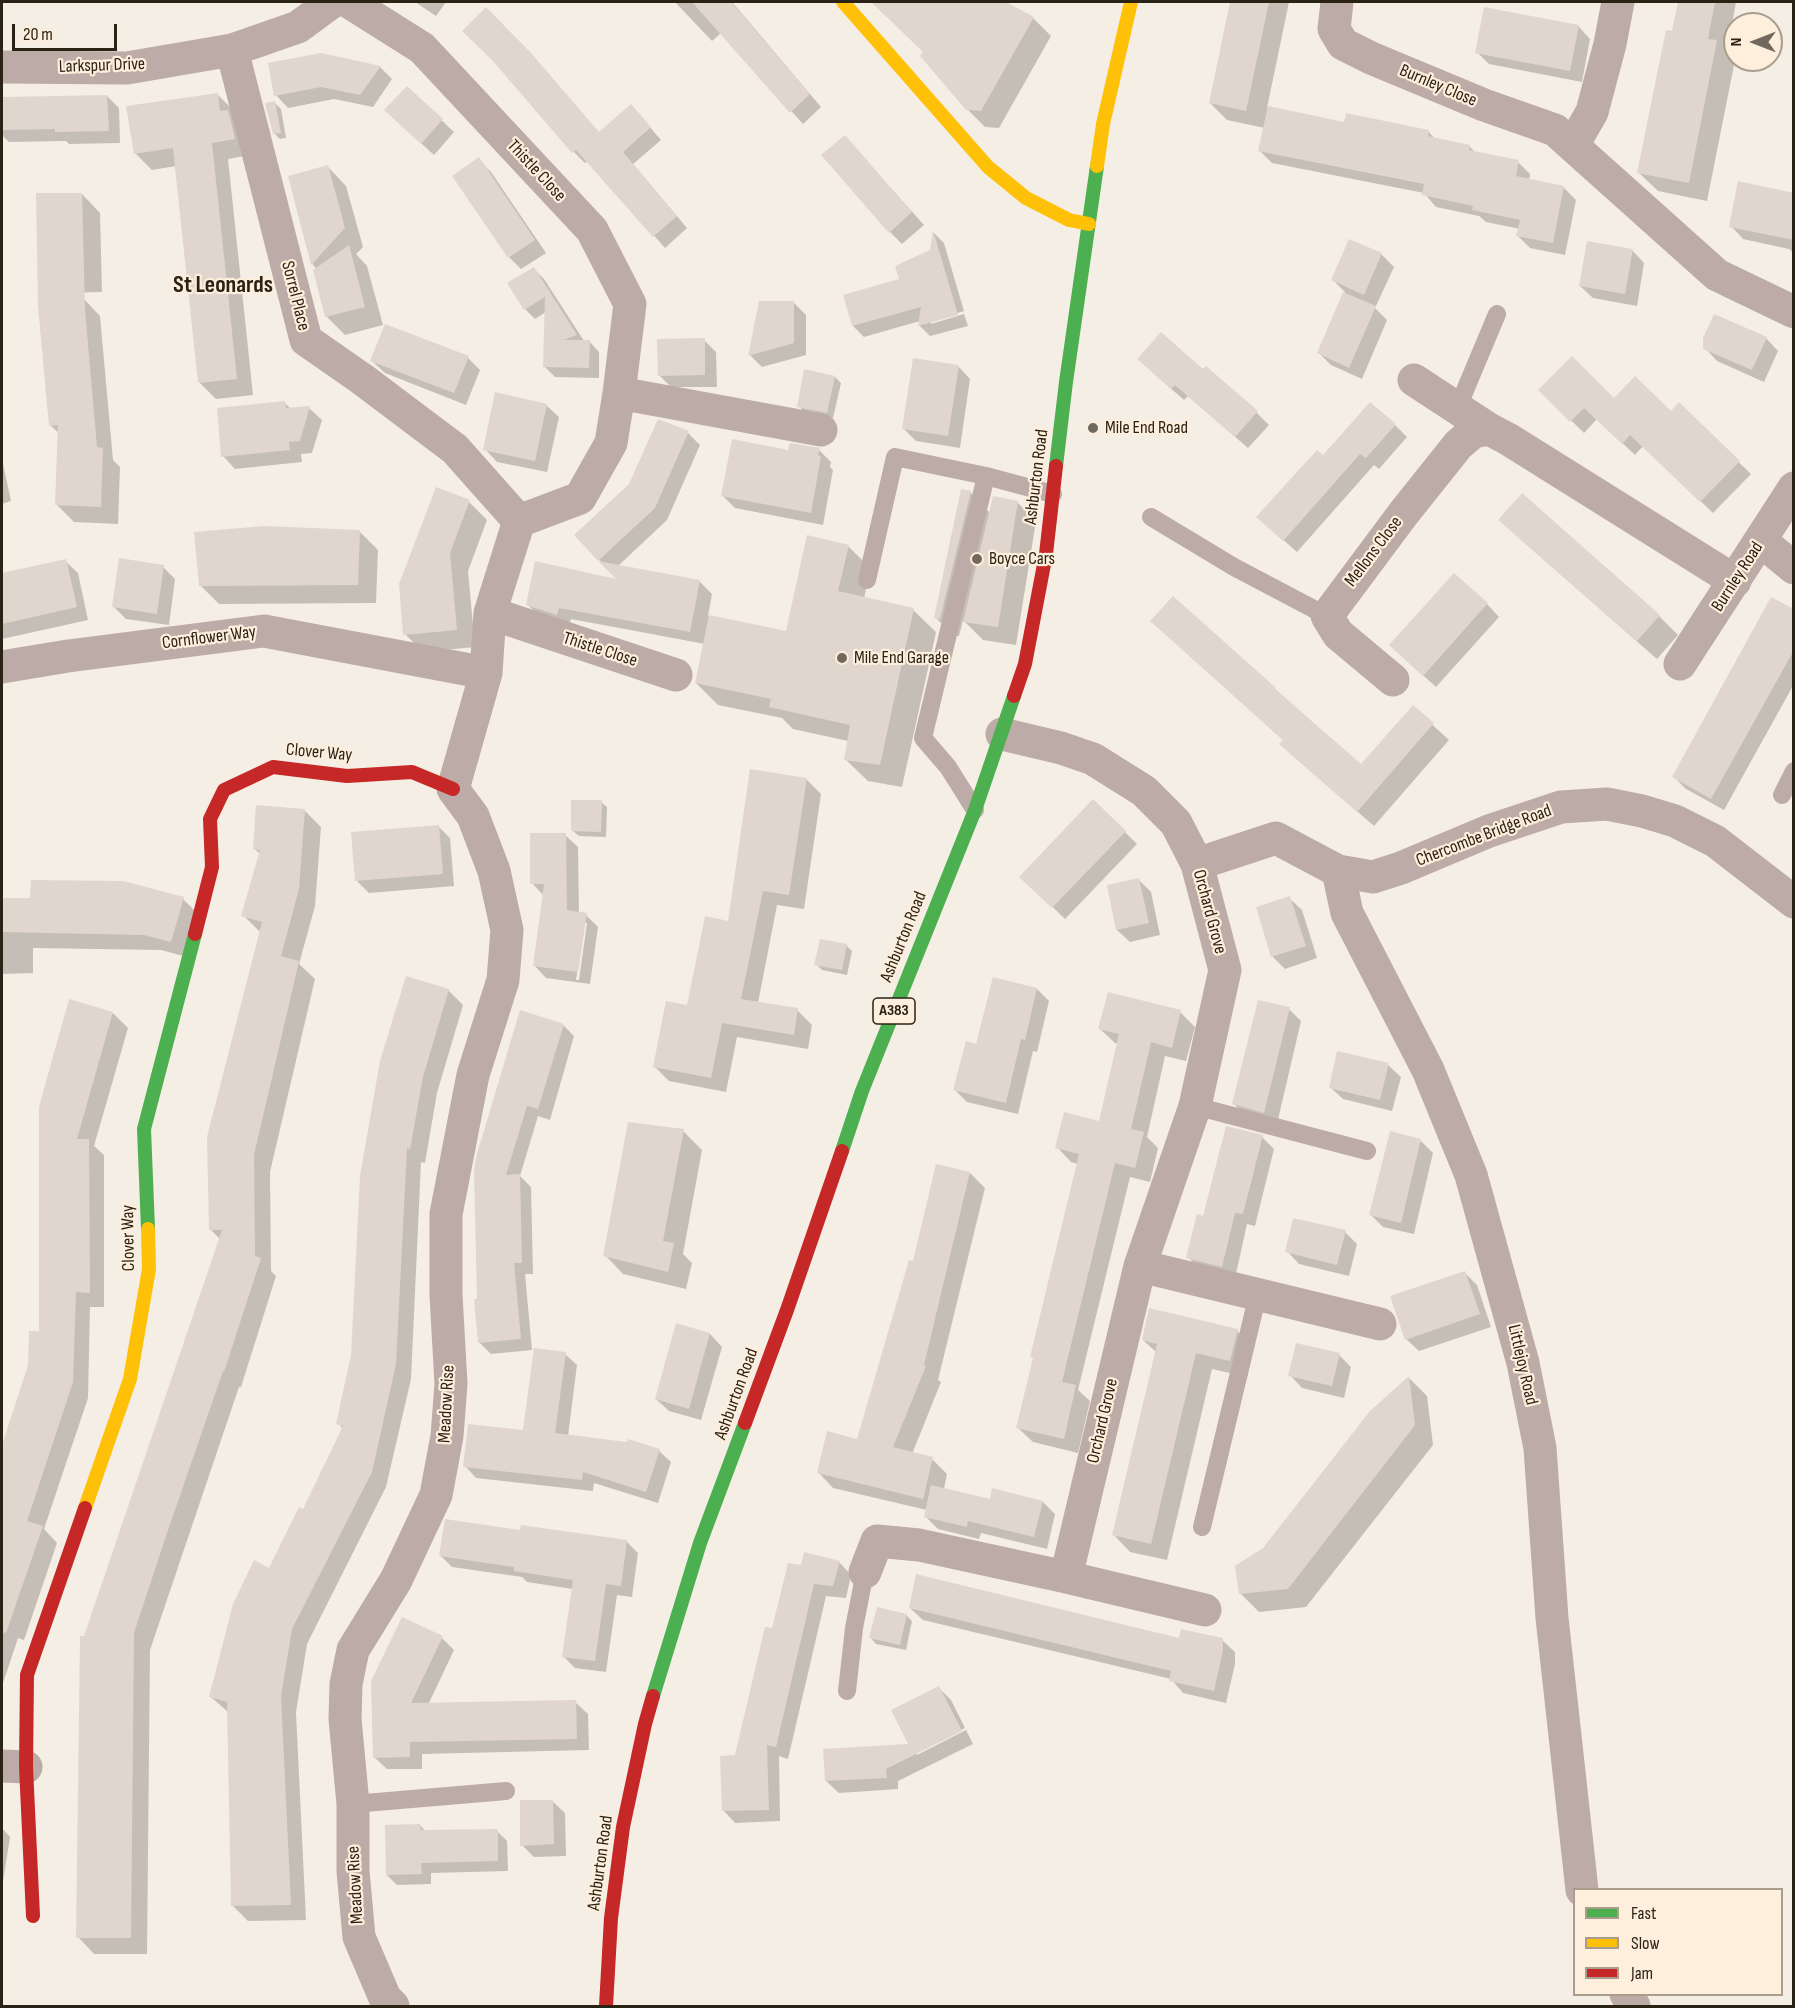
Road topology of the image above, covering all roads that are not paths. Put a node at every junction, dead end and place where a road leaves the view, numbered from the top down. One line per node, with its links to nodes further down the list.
1 (332, 2): 7 (street, Larkspur Drive)
2 (349, 2): 14 (street, Thistle Close)
3 (843, 2): 10 (main road)
4 (1131, 2): 10 (main road, Ashburton Road / A383)
5 (1337, 2): 9 (street, Burnley Close)
6 (1618, 2): 9 (street)
7 (232, 50): 8 (street, Larkspur Drive); 22 (street, Sorrel Place)
8 (2, 68)
9 (1573, 145): 11 (street, Burnley Close)
10 (1089, 224): 20 (main road, Ashburton Road / A383)
11 (1794, 312)
12 (1497, 314): 15 (lane)
13 (1414, 380): 15 (street)
14 (619, 393): 17 (street); 22 (street, Thistle Close)
15 (1458, 407): 16 (street)
16 (1489, 429): 26 (street); 28 (street, Mellons Close)
17 (821, 430)
18 (986, 476): 20 (lane); 25 (lane); 38 (lane)
19 (1794, 488): 23 (street, Burnley Road)
20 (1053, 494): 34 (main road, Ashburton Road / A383)
21 (1151, 517): 28 (lane)
22 (519, 521): 27 (street)
23 (1761, 540): 24 (street); 26 (street, Burnley Road)
24 (1794, 568)
25 (867, 580)
26 (1736, 580): 29 (street, Burnley Road)
27 (490, 613): 31 (street); 32 (street, Thistle Close)
28 (1327, 616): 33 (street)
29 (1680, 664)
30 (2, 667): 31 (street, Cornflower Way)
31 (486, 673): 36 (street)
32 (676, 675)
33 (1393, 680)
34 (1002, 734): 38 (main road, Ashburton Road / A383); 39 (street, Orchard Grove)
35 (1794, 771): 37 (lane)
36 (453, 789): 52 (main road, Clover Way); 54 (street, Meadow Rise)
37 (1782, 795)
38 (975, 810): 58 (main road, Ashburton Road / A383)
39 (1197, 864): 40 (street, Chercombe Bridge Road); 42 (street, Orchard Grove)
40 (1338, 871): 41 (street, Chercombe Bridge Road); 55 (street, Littlejoy Road)
41 (1794, 902)
42 (1195, 1106): 43 (lane); 44 (street, Orchard Grove)
43 (1367, 1151)
44 (1140, 1266): 45 (street); 49 (street, Orchard Grove)
45 (1258, 1294): 46 (street); 47 (lane)
46 (1380, 1324)
47 (1202, 1527)
48 (865, 1572): 49 (street); 51 (lane)
49 (1066, 1577): 50 (street)
50 (1205, 1610)
51 (847, 1691)
52 (14, 1766): 56 (main road, Clover Way)
53 (506, 1791): 54 (lane)
54 (353, 1804): 57 (street, Meadow Rise)
55 (1582, 1888)
56 (33, 1916)
57 (393, 2007)
58 (606, 2007)

